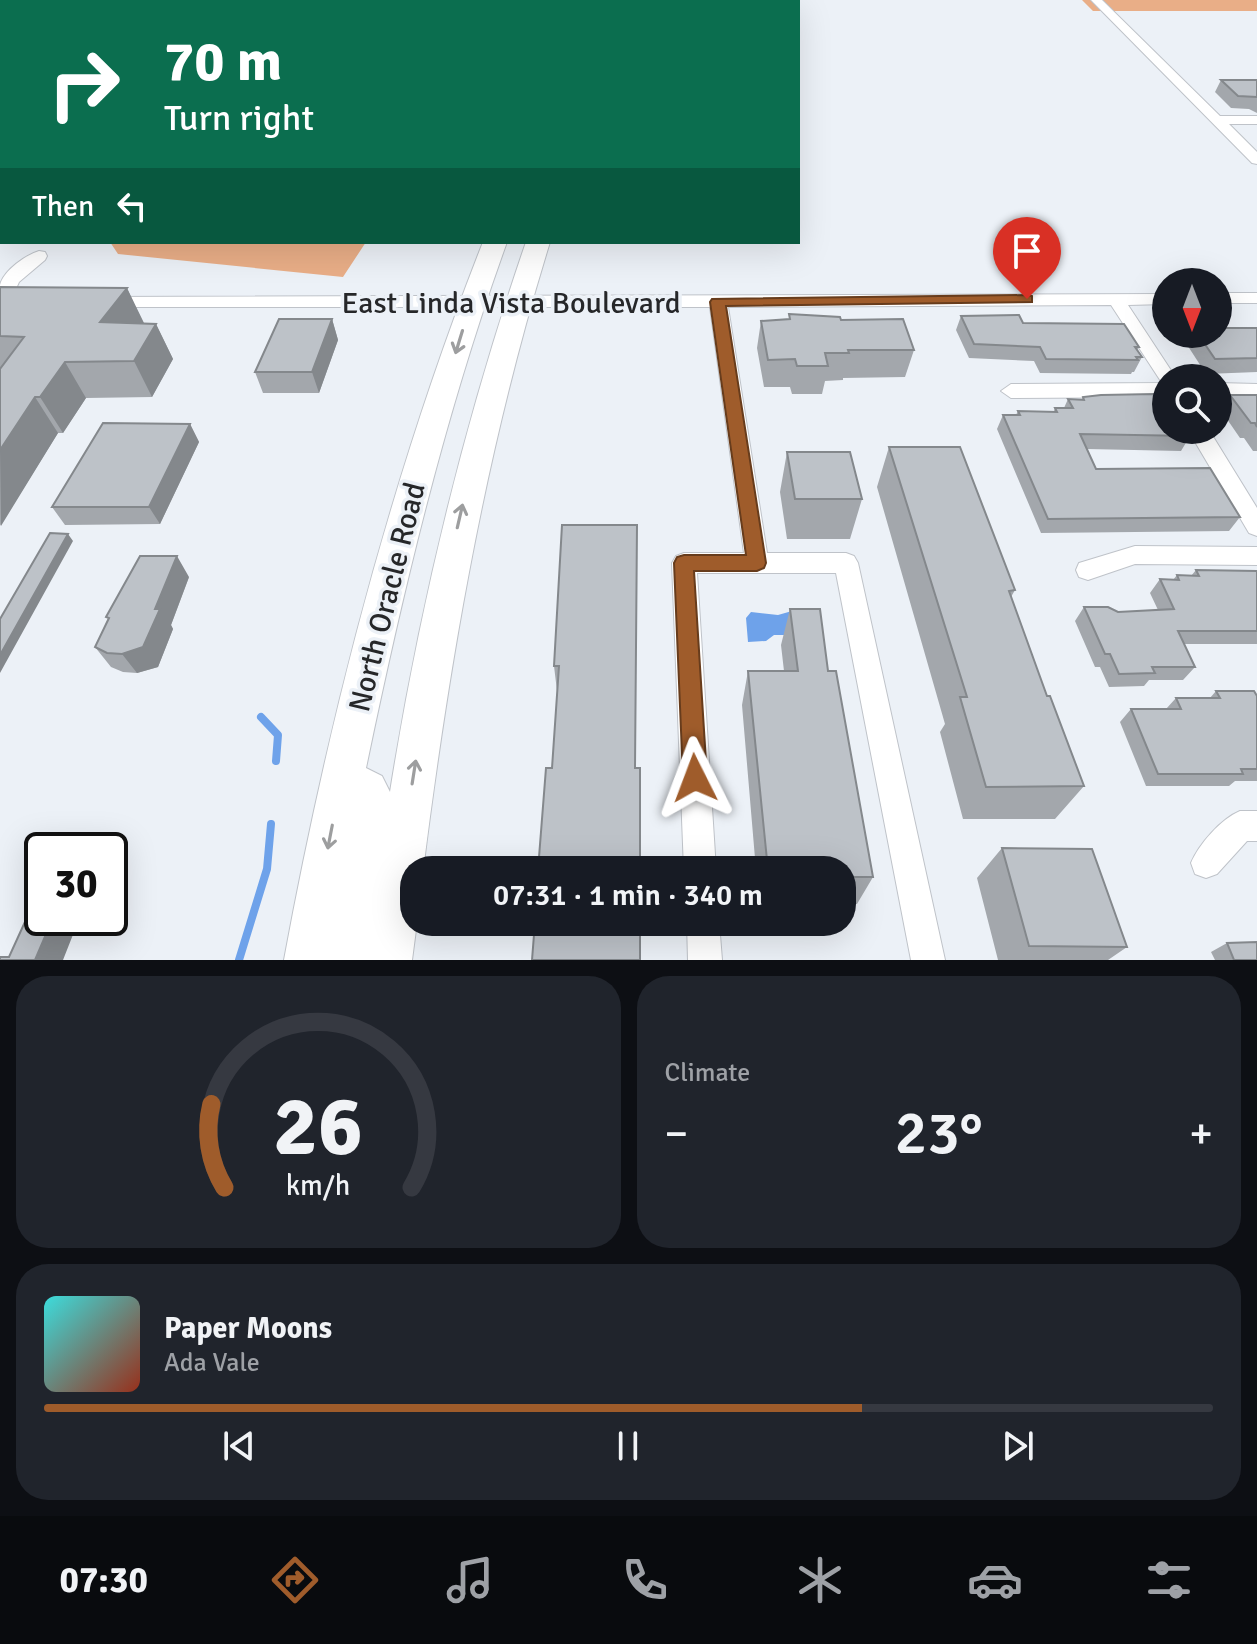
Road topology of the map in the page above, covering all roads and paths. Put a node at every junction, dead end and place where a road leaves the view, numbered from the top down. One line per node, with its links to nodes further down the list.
1 (1096, 0): 2 (street)
2 (1216, 120): 3 (street); 4 (street)
3 (1257, 120)
4 (1257, 160)
5 (494, 244): 14 (highway, North Oracle Road)
6 (537, 244): 15 (highway, North Oracle Road)
7 (39, 256): 12 (street)
8 (1232, 298): 9 (street)
9 (1257, 298)
10 (1116, 299): 11 (street, East Linda Vista Boulevard); 16 (street, East Linda Vista Boulevard); 17 (street)
11 (1152, 299)
12 (8, 300)
13 (82, 301): 14 (street, East Linda Vista Boulevard)
14 (472, 302): 15 (street, East Linda Vista Boulevard); 27 (highway, North Oracle Road, one-way to 27)
15 (517, 302): 16 (street, East Linda Vista Boulevard); 34 (highway, North Oracle Road, one-way to 15)
16 (718, 302): 25 (street)
17 (1157, 364)
18 (1152, 390): 20 (street)
19 (1232, 390): 21 (street)
20 (1011, 391)
21 (1257, 391)
22 (1207, 444): 23 (street)
23 (1257, 527)
24 (1257, 556): 26 (street)
25 (757, 563): 29 (street); 36 (street)
26 (1088, 570)
27 (342, 778): 32 (highway, North Oracle Road, one-way to 32); 33 (highway)
28 (1257, 826): 30 (street)
29 (699, 856)
30 (1206, 863)
31 (704, 936): 35 (street)
32 (308, 960)
33 (354, 960)
34 (388, 960)
35 (705, 960)
36 (928, 960)

